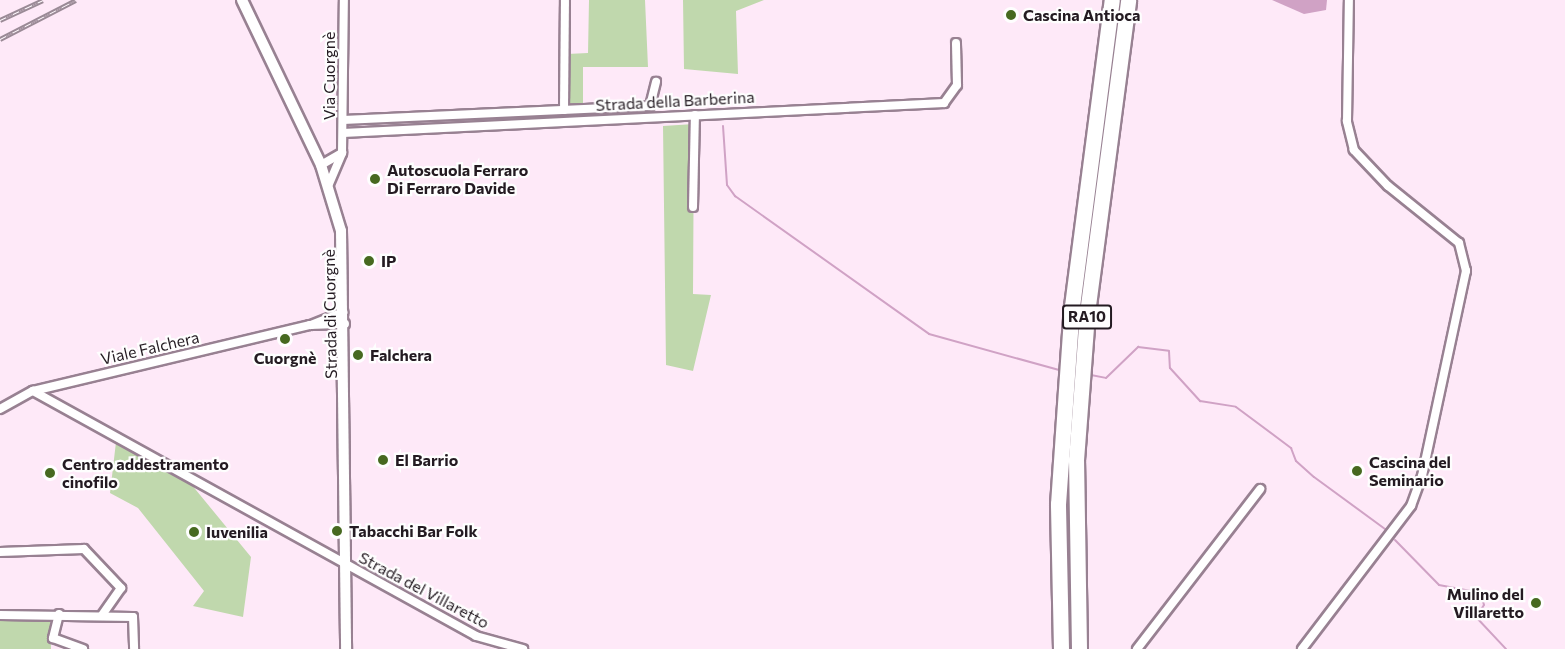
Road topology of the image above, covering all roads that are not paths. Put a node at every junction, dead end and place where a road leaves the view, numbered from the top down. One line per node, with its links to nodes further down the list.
1 (242, 0): 14 (main road, Strada di Cuorgnè)
2 (344, 0): 11 (street, Via Cuorgnè)
3 (565, 0): 9 (street)
4 (1112, 0): 29 (highway, RA10)
5 (1128, 0): 30 (highway, RA10)
6 (1349, 0): 37 (street)
7 (956, 43): 10 (street, Strada della Barberina)
8 (656, 82): 9 (street, Strada della Barberina)
9 (564, 110): 11 (street, Strada della Barberina)
10 (695, 115): 12 (street, Strada della Barberina); 16 (street)
11 (344, 120): 12 (street, Via Cuorgnè)
12 (343, 133): 13 (street, Via Cuorgnè)
13 (342, 153): 14 (street); 15 (street, Via Cuorgnè)
14 (321, 165): 15 (main road, Strada di Cuorgnè)
15 (329, 184): 17 (main road, Strada di Cuorgnè)
16 (693, 207)
17 (344, 312): 18 (main road, Strada di Cuorgnè); 19 (street, Viale Falchera)
18 (345, 324): 19 (street, Viale Falchera); 24 (main road, Strada di Cuorgnè)
19 (310, 325): 20 (street, Viale Falchera)
20 (33, 391): 21 (street, Viale Falchera); 24 (street, Strada del Villaretto)
21 (0, 409)
22 (1260, 489): 36 (street)
23 (0, 552): 27 (street)
24 (346, 566): 34 (main road, Strada di Cuorgnè); 35 (street, Strada del Villaretto)
25 (59, 614): 26 (street); 27 (street); 28 (street)
26 (0, 615)
27 (102, 615): 33 (street)
28 (53, 638): 31 (street); 32 (street)
29 (1061, 643)
30 (1078, 643)
31 (54, 649)
32 (83, 649)
33 (134, 649)
34 (346, 649)
35 (524, 649)
36 (1137, 649)
37 (1302, 649)

